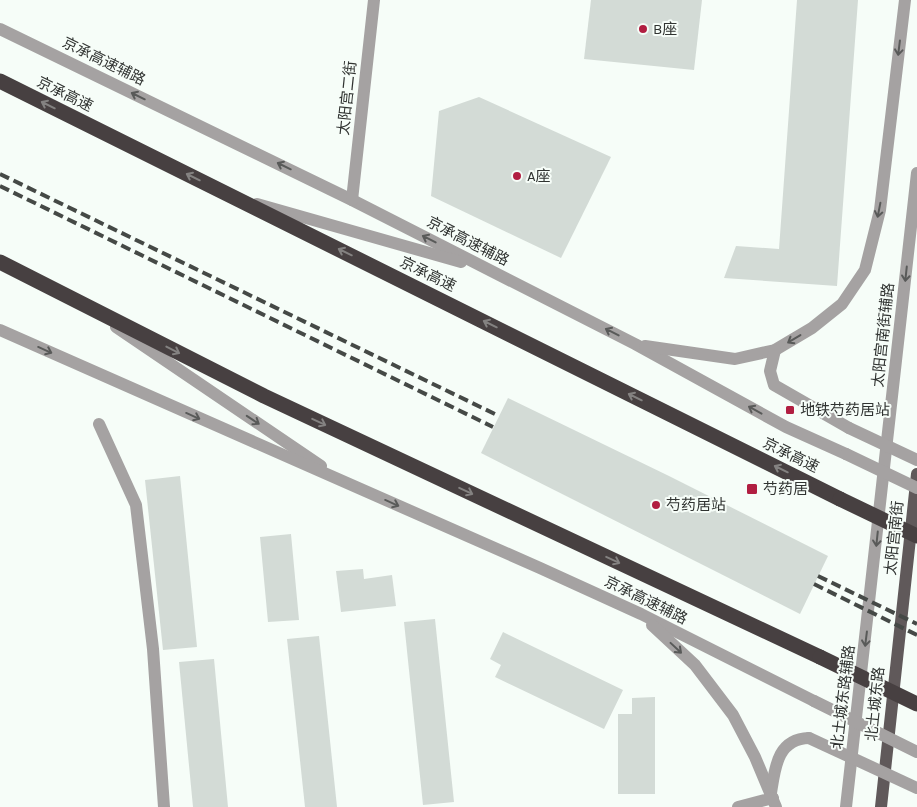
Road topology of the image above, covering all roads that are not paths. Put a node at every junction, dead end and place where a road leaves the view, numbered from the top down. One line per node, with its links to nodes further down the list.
1 (374, 0): 7 (street, 太阳宫二街)
2 (905, 0): 13 (street, one-way to 13)
3 (0, 29): 7 (street, 京承高速辅路, one-way to 3)
4 (0, 81): 6 (highway, 京承高速, one-way to 4)
5 (917, 173): 20 (street, 太阳宫南街辅路, one-way to 20)
6 (237, 198): 9 (street); 19 (highway, 京承高速, one-way to 6, bridge)
7 (352, 200): 9 (street, 京承高速辅路, one-way to 7)
8 (0, 262): 10 (highway)
9 (488, 270): 12 (street, 京承高速辅路, one-way to 9)
10 (83, 304): 17 (street, one-way to 17); 23 (highway, one-way to 23, bridge)
11 (0, 330): 17 (street, 京承高速辅路, one-way to 17)
12 (635, 344): 13 (street); 18 (street, 京承高速辅路, one-way to 12, bridge)
13 (776, 350): 15 (street, bridge)
14 (99, 424): 27 (street)
15 (917, 460)
16 (917, 474): 21 (main road, 太阳宫南街)
17 (347, 483): 22 (street, 京承高速辅路, one-way to 22)
18 (917, 488)
19 (917, 536)
20 (871, 591): 29 (street, 北土城东路辅路, one-way to 29)
21 (903, 606): 30 (main road, 北土城东路)
22 (641, 614): 24 (street, 京承高速辅路, bridge); 26 (street, one-way to 26)
23 (917, 704)
24 (917, 752)
25 (917, 788): 26 (street, bridge)
26 (773, 800): 28 (street)
27 (164, 807)
28 (738, 807)
29 (846, 807)
30 (881, 807)

